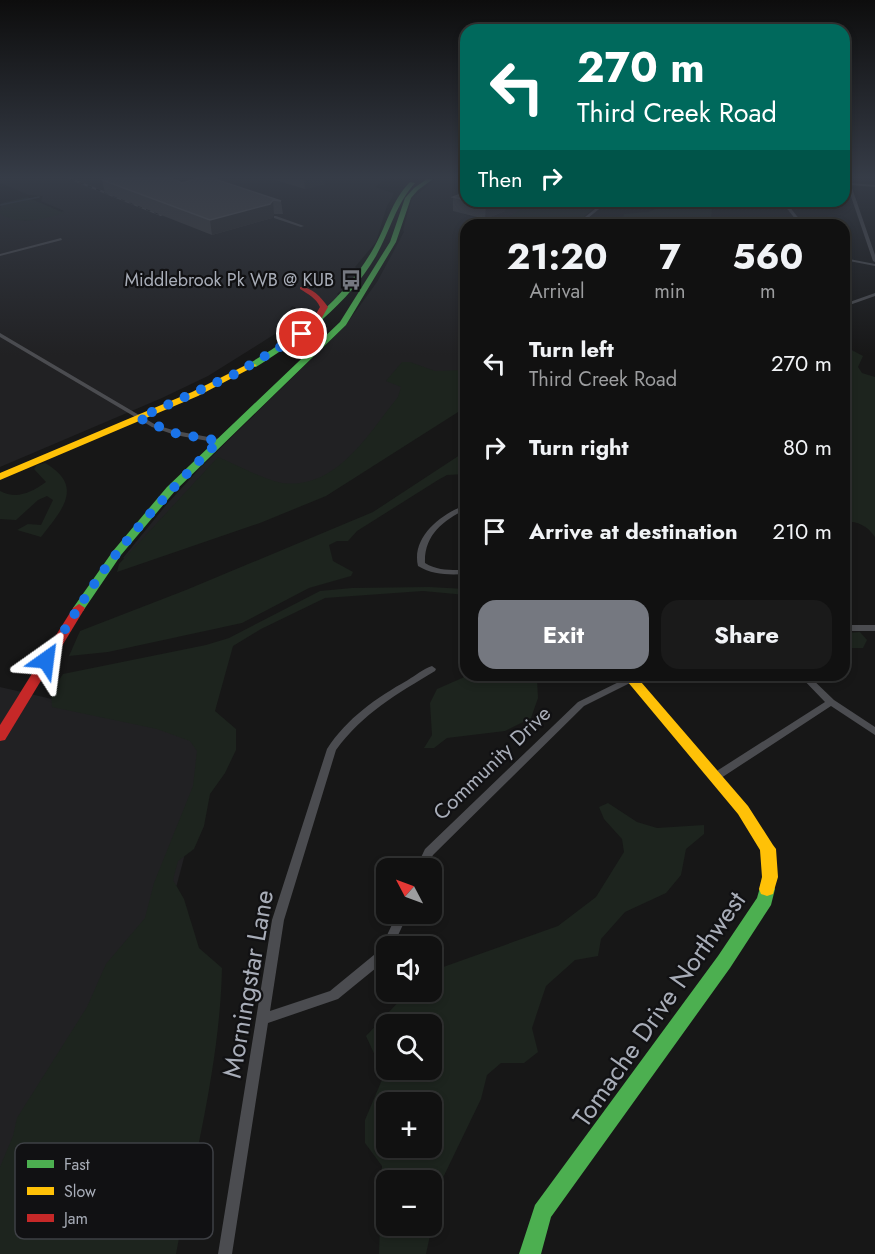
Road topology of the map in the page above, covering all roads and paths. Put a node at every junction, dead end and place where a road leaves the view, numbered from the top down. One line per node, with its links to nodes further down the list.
1 (62, 238): 5 (street)
2 (382, 238): 11 (main road)
3 (394, 238): 16 (main road)
4 (867, 238): 7 (street)
5 (0, 255)
6 (850, 260): 7 (street)
7 (875, 263)
8 (302, 288): 11 (main road)
9 (875, 294): 10 (street)
10 (850, 304)
11 (314, 323): 15 (main road)
12 (0, 335): 13 (street)
13 (7, 339): 14 (street); 15 (street)
14 (0, 341)
15 (139, 418): 16 (street); 17 (main road)
16 (219, 441): 28 (main road)
17 (0, 477)
18 (460, 511): 19 (street)
19 (460, 572)
20 (850, 628): 21 (street)
21 (875, 628)
22 (432, 669): 32 (street, Morningstar Lane)
23 (622, 681): 30 (street, Community Drive)
24 (632, 681): 29 (main road, Tomache Drive Northwest)
25 (809, 681): 26 (street)
26 (831, 702): 27 (street); 29 (street)
27 (875, 732)
28 (0, 736)
29 (715, 777): 34 (main road, Tomache Drive Northwest)
30 (426, 858)
31 (398, 924): 32 (street)
32 (263, 1019): 33 (street, Morningstar Lane)
33 (225, 1254)
34 (530, 1254)

